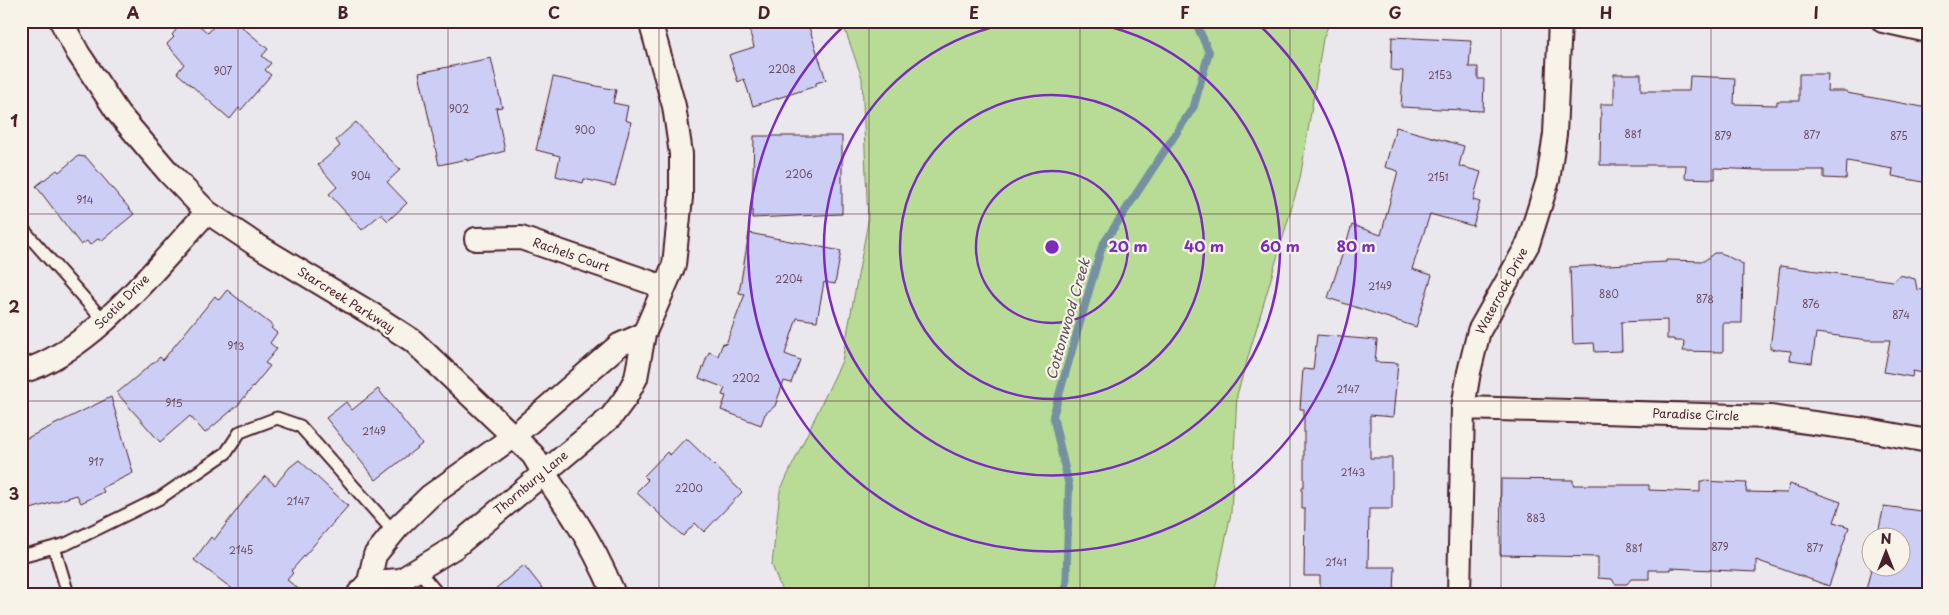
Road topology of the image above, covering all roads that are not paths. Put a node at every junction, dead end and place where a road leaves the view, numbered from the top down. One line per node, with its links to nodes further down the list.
1 (61, 21): 6 (street, Starcreek Parkway)
2 (650, 21): 9 (street, Thornbury Lane)
3 (1560, 21): 13 (street, Waterrock Drive)
4 (1883, 21): 5 (street)
5 (1928, 31)
6 (207, 212): 10 (street, Scotia Drive); 14 (street, Starcreek Parkway)
7 (21, 227): 10 (lane)
8 (476, 239): 9 (street, Rachels Court)
9 (664, 287): 11 (street, Thornbury Lane)
10 (104, 321): 12 (street, Scotia Drive)
11 (644, 334): 14 (street, Thornbury Lane); 16 (street, Thornbury Lane)
12 (21, 372)
13 (1463, 408): 15 (street, Paradise Circle); 25 (street, Waterrock Drive)
14 (514, 436): 16 (street, Starcreek Parkway); 17 (street, Thornbury Lane)
15 (1928, 441)
16 (544, 474): 20 (street, Thornbury Lane); 24 (street, Starcreek Parkway)
17 (394, 532): 18 (lane); 21 (street, Thornbury Lane)
18 (54, 547): 19 (lane); 22 (lane)
19 (21, 556)
20 (418, 570): 21 (street, Thornbury Lane); 23 (lane)
21 (364, 588)
22 (68, 594)
23 (438, 594)
24 (614, 594)
25 (1459, 594)

